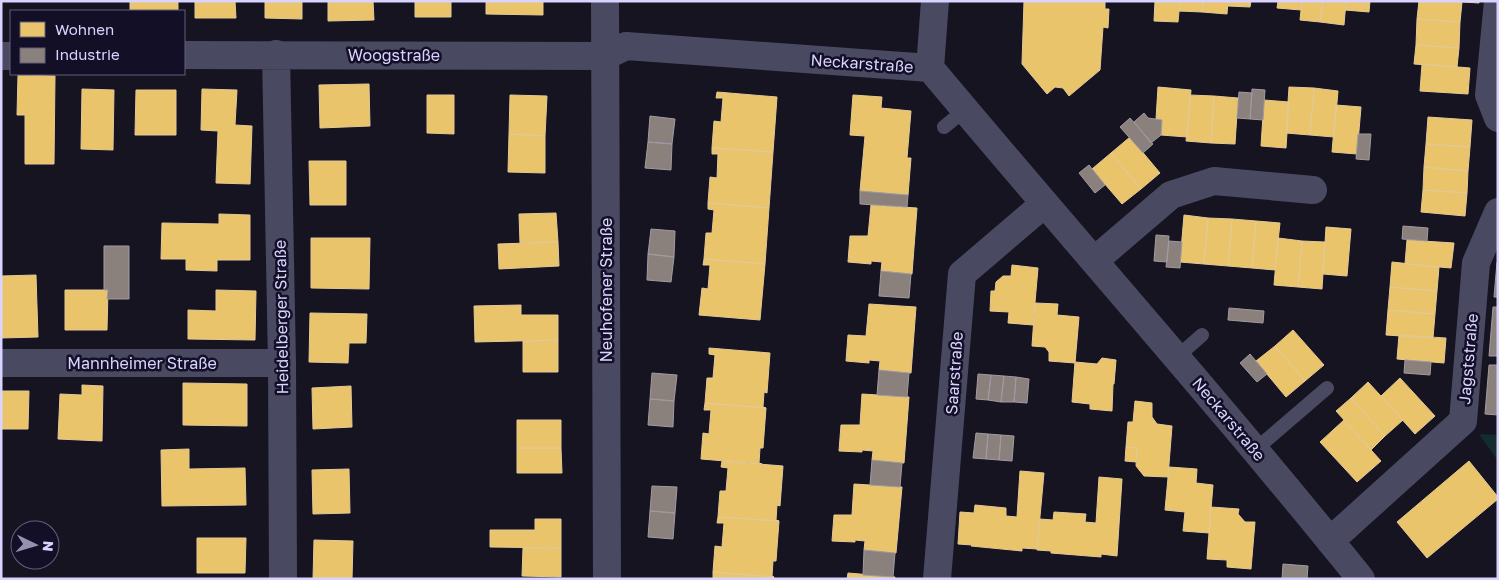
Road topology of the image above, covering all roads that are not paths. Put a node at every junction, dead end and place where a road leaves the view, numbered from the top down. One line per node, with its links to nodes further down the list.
1 (605, 1): 6 (street, Neuhofener Straße)
2 (935, 1): 7 (street)
3 (1498, 1): 9 (street)
4 (276, 54): 5 (street, Woogstraße); 6 (street, Woogstraße); 18 (street, Heidelberger Straße)
5 (185, 55)
6 (605, 56): 7 (street, Neckarstraße); 23 (street, Neuhofener Straße)
7 (930, 68): 8 (street, Neckarstraße)
8 (965, 110): 10 (lane); 12 (street, Neckarstraße)
9 (1498, 118)
10 (944, 127)
11 (1313, 190): 14 (street)
12 (1044, 204): 14 (street, Neckarstraße); 24 (street, Saarstraße)
13 (1498, 212): 21 (street, Jagststraße)
14 (1094, 260): 16 (street, Neckarstraße)
15 (1202, 335): 16 (lane)
16 (1177, 357): 20 (street, Neckarstraße)
17 (1, 363): 18 (street, Mannheimer Straße)
18 (282, 363): 22 (street, Heidelberger Straße)
19 (1327, 388): 20 (lane)
20 (1255, 450): 21 (street, Neckarstraße)
21 (1330, 540): 25 (street, Neckarstraße)
22 (284, 579)
23 (608, 579)
24 (937, 579)
25 (1361, 579)

